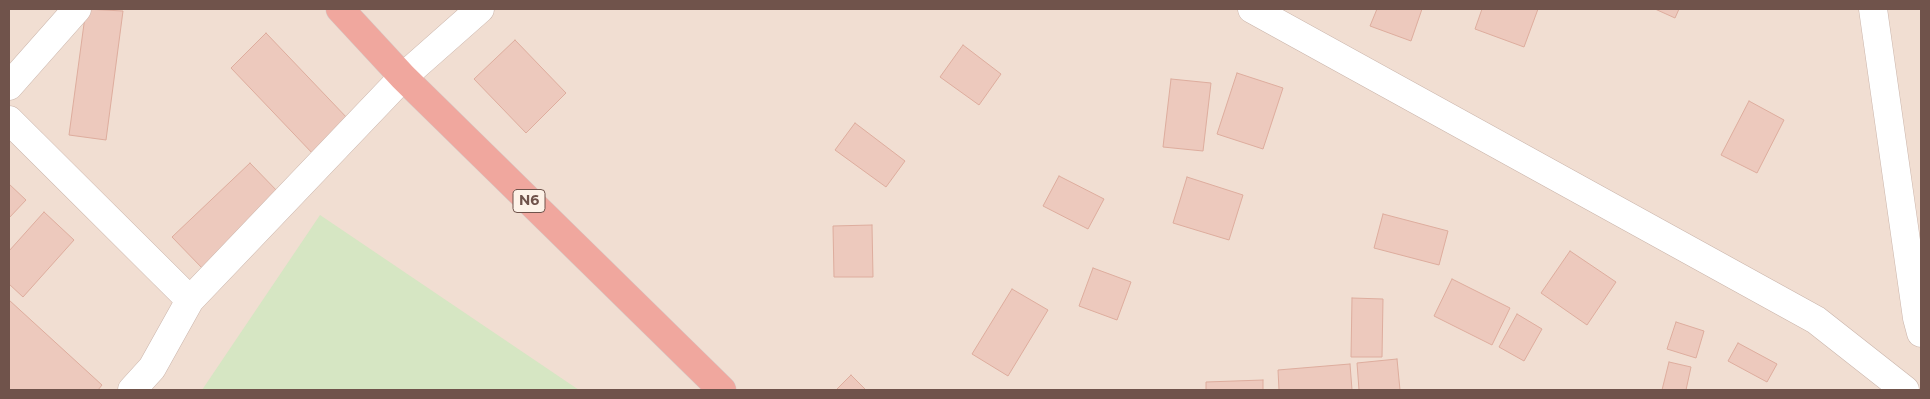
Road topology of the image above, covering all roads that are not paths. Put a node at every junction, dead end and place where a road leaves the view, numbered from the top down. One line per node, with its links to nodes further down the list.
1 (77, 9): 7 (street)
2 (340, 9): 6 (highway, N6)
3 (480, 9): 6 (street)
4 (1252, 9): 13 (street)
5 (1873, 9): 10 (street)
6 (403, 77): 9 (street); 12 (highway, N6)
7 (9, 86)
8 (9, 120): 9 (street)
9 (190, 300): 11 (street)
10 (1921, 333)
11 (132, 390)
12 (722, 390)
13 (1905, 390)

